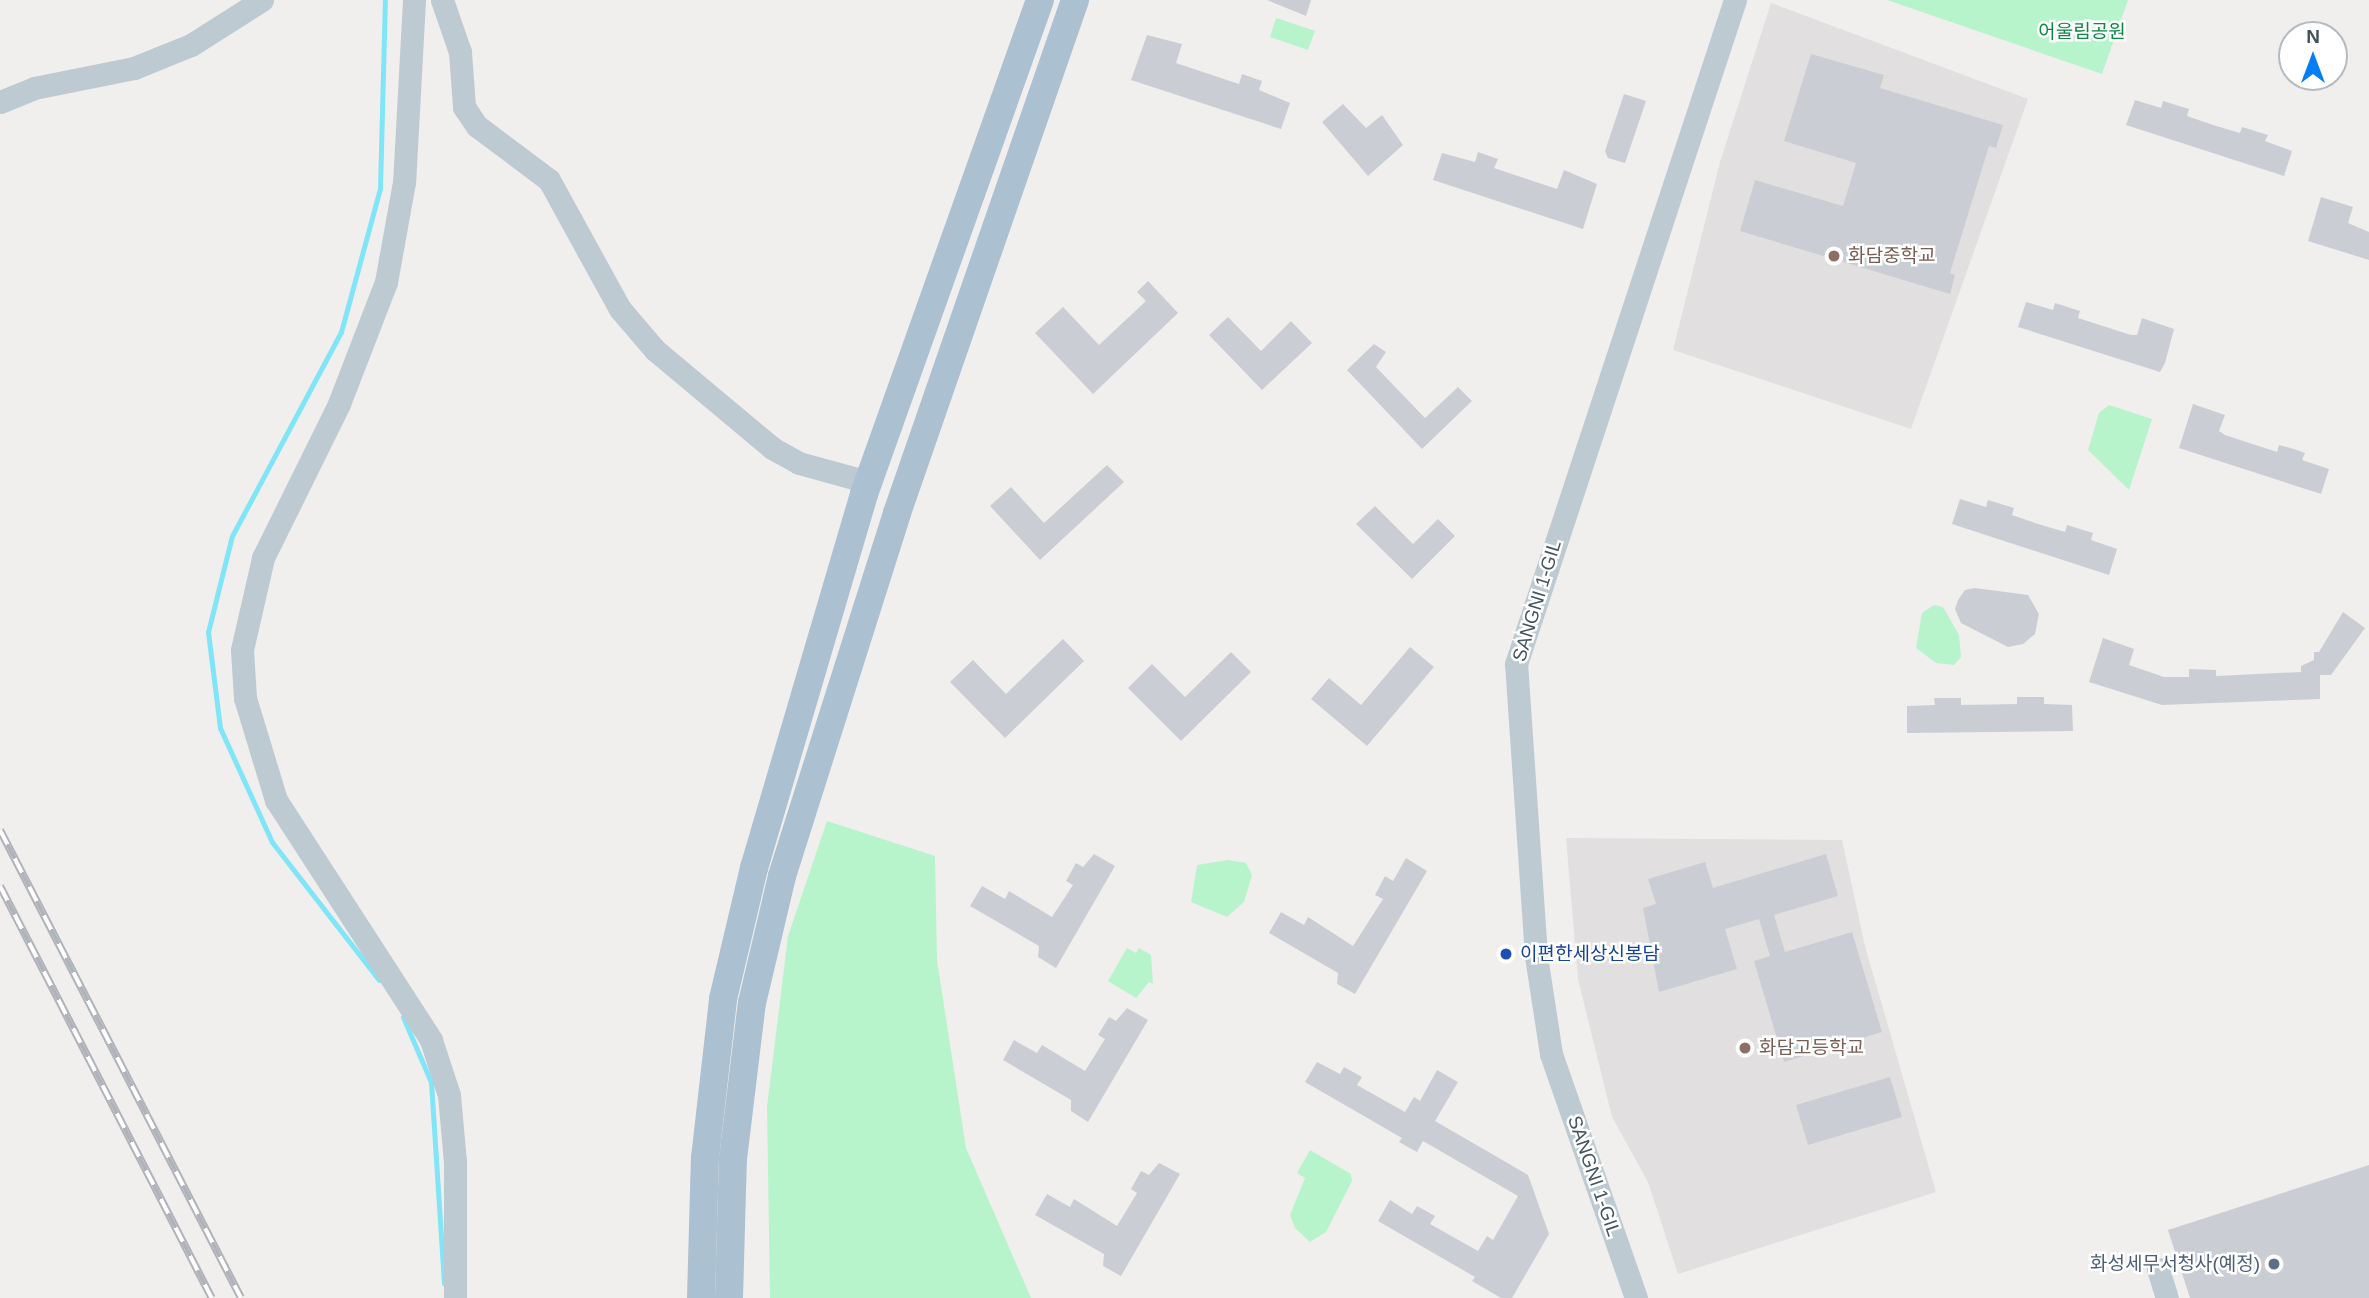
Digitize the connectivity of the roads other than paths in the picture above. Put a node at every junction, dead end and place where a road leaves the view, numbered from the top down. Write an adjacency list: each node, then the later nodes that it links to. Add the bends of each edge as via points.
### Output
1 (262, 0): 7 (street, via 191,45 134,68 34,88)
2 (414, 0): 10 (street, via 404,182 386,282 339,404 263,558 242,649 245,698 276,800 431,1040 449,1095 455,1162)
3 (442, 0): 8 (street, via 460,52 464,107 477,126 550,180 620,309 655,350 772,448 799,463)
4 (1040, 0): 8 (main road)
5 (1076, 0): 12 (main road, via 897,513 782,876 752,1003 733,1159)
6 (1735, 0): 13 (street, SANGNI 1-GIL, via 1516,664 1536,956 1551,1054)
7 (2, 100)
8 (868, 482): 11 (main road, via 754,868 723,999 705,1158)
9 (2158, 1269): 14 (street)
10 (455, 1298)
11 (701, 1298)
12 (730, 1298)
13 (1636, 1298)
14 (2167, 1298)

